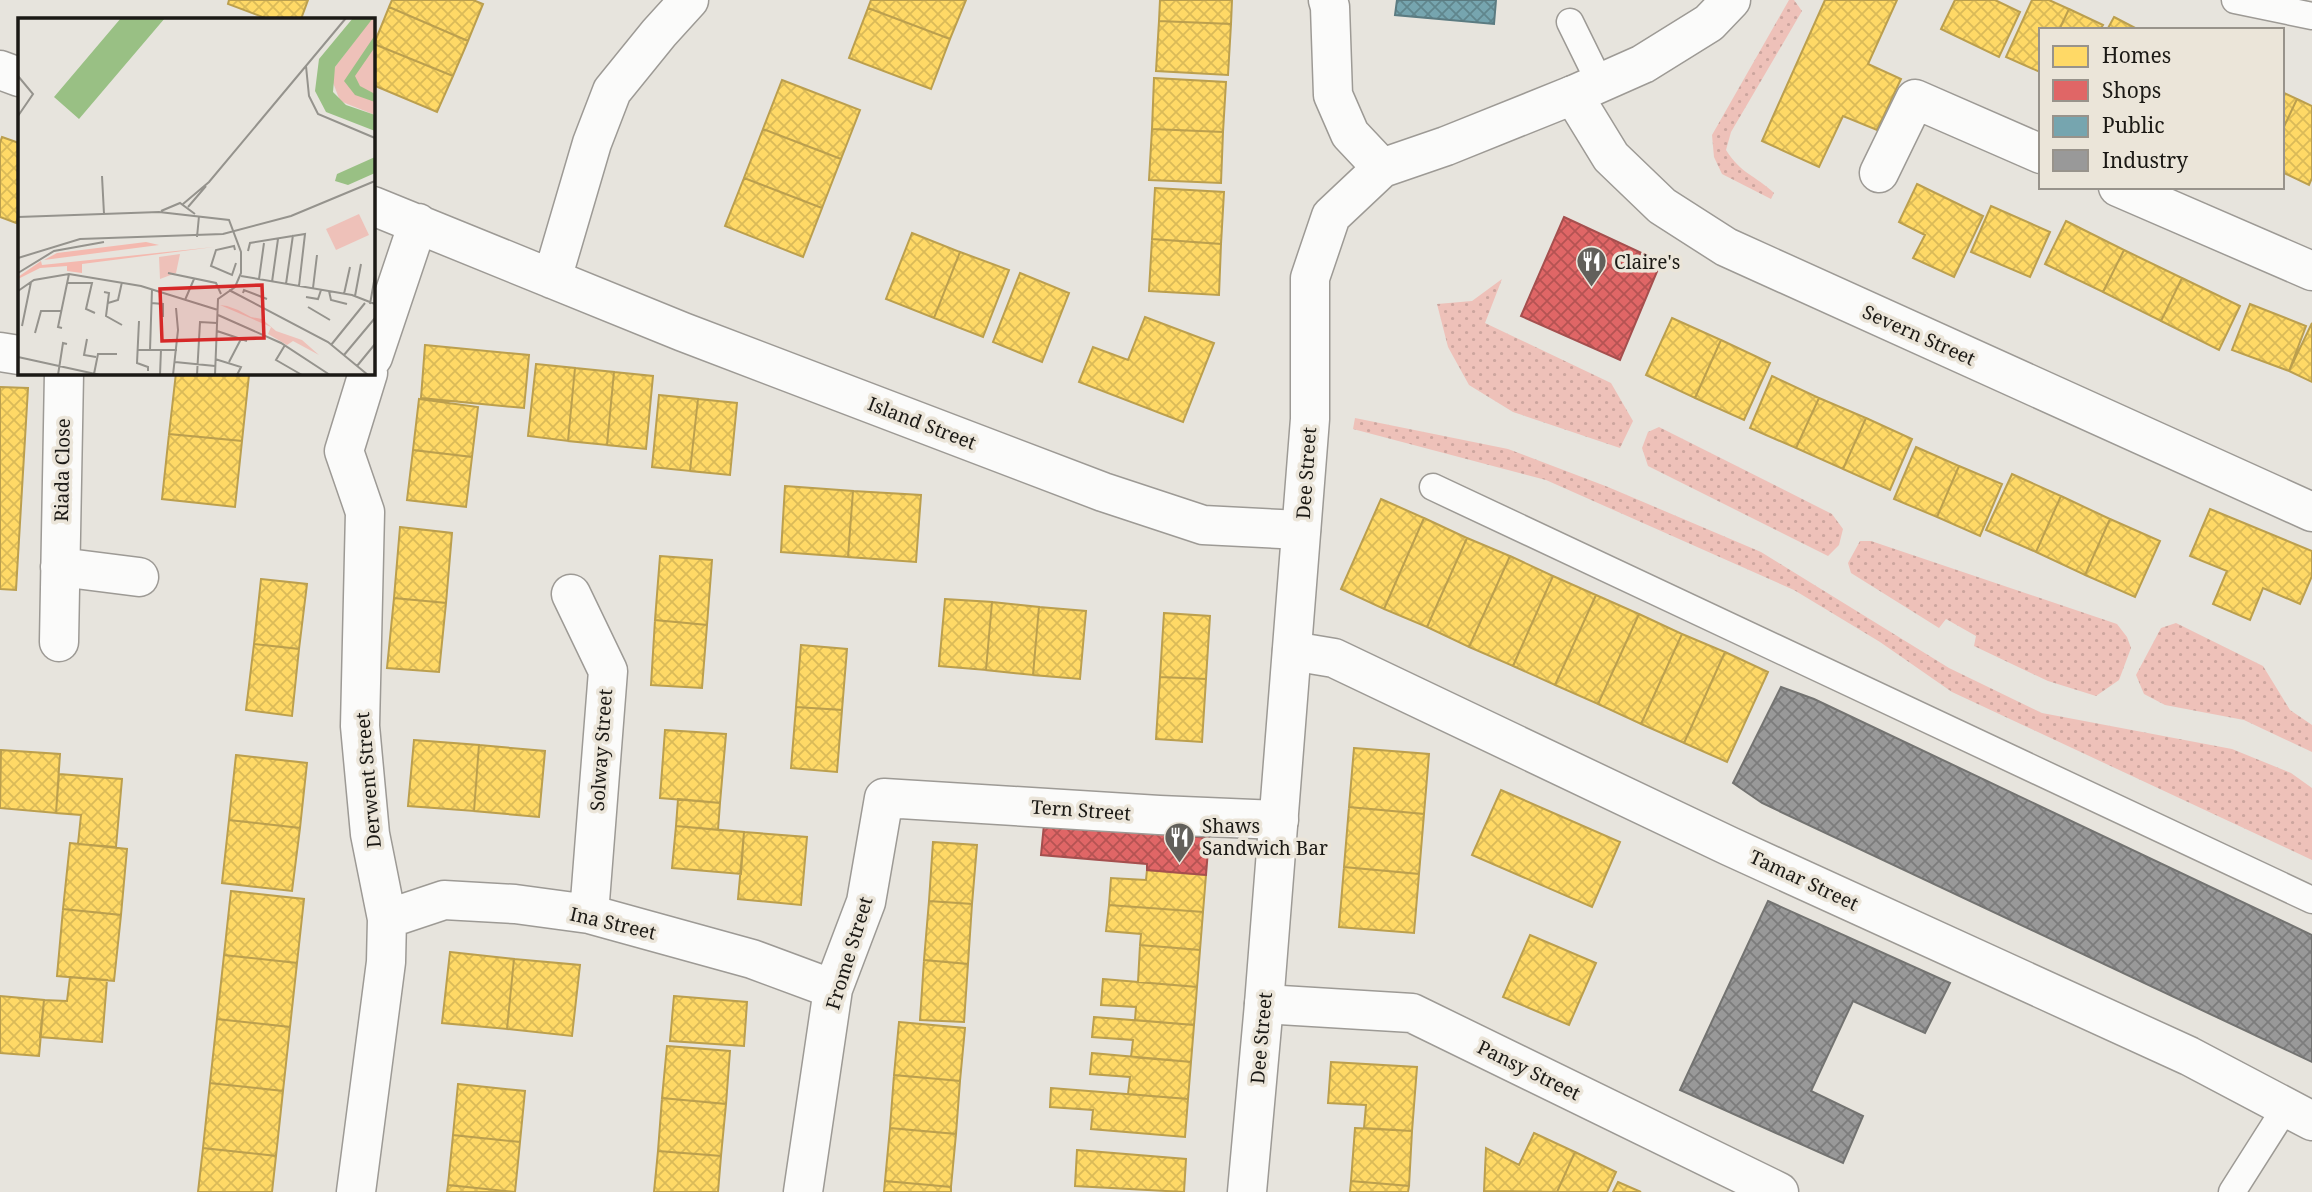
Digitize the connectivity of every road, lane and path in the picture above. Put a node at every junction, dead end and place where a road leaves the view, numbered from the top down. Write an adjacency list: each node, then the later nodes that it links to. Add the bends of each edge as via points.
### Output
1 (689, 0): 17 (street, via 612,91)
2 (1328, 0): 11 (street, via 1333,95 1350,134)
3 (1731, 0): 9 (street, Dee Street, via 1709,23 1643,64)
4 (2235, 0): 5 (lane)
5 (2312, 16)
6 (1570, 22): 9 (lane)
7 (0, 70): 8 (street)
8 (18, 77)
9 (1587, 89): 11 (street, Dee Street); 24 (street, Severn Street, via 1611,157 1662,206 1726,247)
10 (2039, 153): 12 (street, via 1915,99)
11 (1382, 168): 25 (street, Dee Street, via 1331,216 1310,278 1310,419)
12 (1879, 173)
13 (2123, 189): 16 (street)
14 (374, 206): 15 (street, Island Street)
15 (418, 223): 17 (street, Island Street); 20 (street)
16 (2312, 271)
17 (552, 279): 25 (street, Island Street, via 822,386 1203,525)
18 (0, 352): 19 (street)
19 (18, 355)
20 (374, 355)
21 (64, 374): 26 (street, Riada Close)
22 (368, 374): 35 (street, Derwent Street, via 344,451 365,512 360,726 370,834)
23 (1433, 487): 33 (lane)
24 (2312, 512)
25 (1301, 530): 30 (street, Dee Street)
26 (61, 567): 27 (street); 29 (street, Riada Close)
27 (139, 577)
28 (570, 594): 34 (street, Solway Street, via 608,671)
29 (59, 642)
30 (1292, 651): 32 (street, Dee Street); 38 (street, Tamar Street, via 1334,658 1742,852 2189,1056)
31 (884, 797): 32 (street, Tern Street); 36 (street, Frome Street, via 866,902)
32 (1279, 820): 37 (street, Dee Street)
33 (2312, 900)
34 (589, 914): 35 (street, Ina Street, via 444,900); 36 (street, Ina Street, via 752,959)
35 (387, 919): 39 (street, Derwent Street, via 386,962)
36 (834, 989): 40 (street, Frome Street)
37 (1264, 1004): 41 (street, Dee Street); 42 (street, Pansy Street, via 1412,1013)
38 (2299, 1114): 43 (lane)
39 (356, 1192)
40 (803, 1192)
41 (1247, 1192)
42 (1779, 1192)
43 (2232, 1192)

